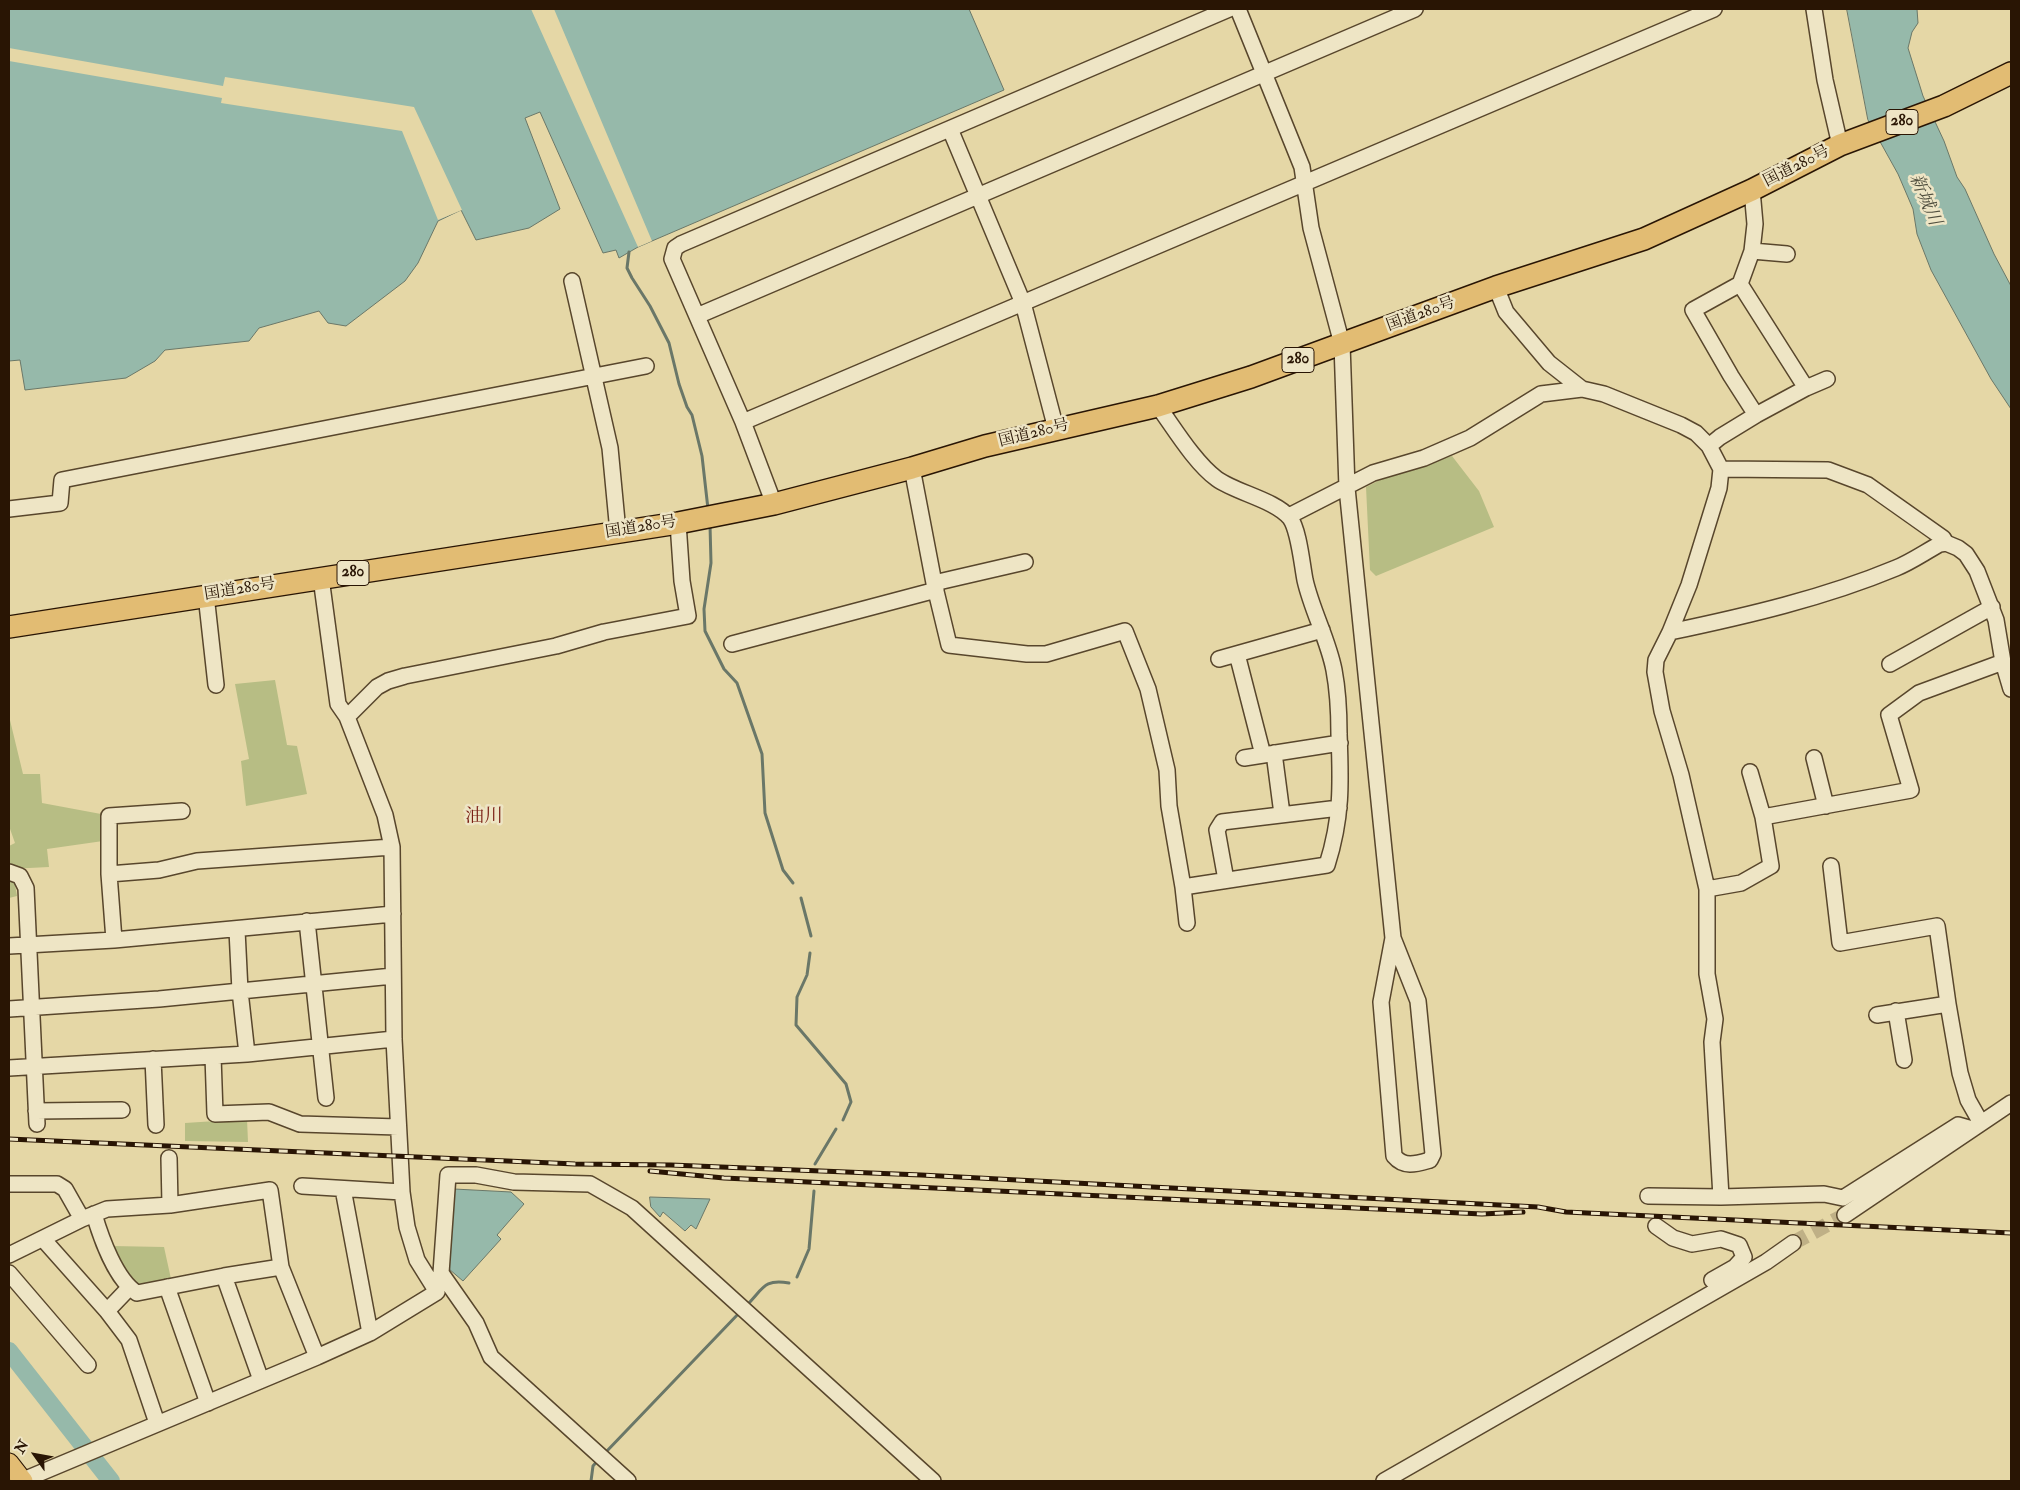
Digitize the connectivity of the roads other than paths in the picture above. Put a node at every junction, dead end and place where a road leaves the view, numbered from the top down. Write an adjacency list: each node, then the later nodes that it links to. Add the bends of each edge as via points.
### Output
1 (1229, 9): 8 (street)
2 (1238, 9): 6 (street)
3 (1415, 9): 6 (street)
4 (1714, 9): 10 (street)
5 (1814, 9): 9 (street, via 1825,80)
6 (1265, 73): 10 (street, via 1302,167); 12 (street)
7 (2011, 73): 9 (highway, 国道280号 / 280, via 1944,106)
8 (950, 129): 12 (street); 19 (street, via 675,248 672,259)
9 (1840, 145): 11 (highway, 国道280号 / 280)
10 (1304, 182): 18 (street); 20 (street, via 1311,228)
11 (1752, 190): 13 (street, via 1755,224); 17 (highway, 国道280号 / 280, via 1644,239)
12 (978, 196): 18 (street); 19 (street)
13 (1752, 252): 14 (street); 16 (street)
14 (1787, 254)
15 (572, 281): 22 (street)
16 (1740, 284): 24 (street); 27 (street, via 1693,310)
17 (1496, 287): 20 (highway, 国道280号 / 280); 25 (street, via 1506,312 1549,363)
18 (1023, 303): 28 (street); 29 (street)
19 (697, 316): 28 (street)
20 (1342, 344): 26 (highway, 国道280号 / 280); 33 (street)
21 (646, 366): 22 (street)
22 (593, 376): 35 (street, via 62,480 60,503); 38 (street, via 610,448)
23 (1827, 380): 24 (street)
24 (1806, 388): 27 (street)
25 (1582, 389): 30 (street, via 1610,396 1681,425 1696,433); 33 (street, via 1541,394 1470,438 1424,458 1374,473)
26 (1158, 406): 29 (highway, 国道280号 / 280); 36 (street, via 1206,469 1218,479)
27 (1756, 415): 30 (street)
28 (743, 422): 34 (street)
29 (1056, 429): 31 (highway, 国道280号 / 280)
30 (1709, 446): 32 (street)
31 (912, 468): 34 (highway, 国道280号 / 280); 42 (street)
32 (1721, 469): 39 (street, via 1828,470 1879,491); 47 (street, via 1704,542)
33 (1347, 488): 36 (street); 77 (street)
34 (774, 504): 37 (highway, 国道280号 / 280)
35 (9, 509)
36 (1288, 516): 46 (street)
37 (696, 519): 38 (highway, 国道280号 / 280); 55 (street, via 682,582 688,616 396,678 377,687)
38 (618, 532): 41 (highway, 国道280号 / 280)
39 (1946, 543): 44 (street, via 1958,548 1972,562); 47 (street, via 1860,582 1765,611)
40 (1025, 562): 42 (street)
41 (320, 578): 43 (highway, 国道280号 / 280); 55 (street, via 338,704)
42 (935, 587): 48 (street); 71 (street, via 949,645 1046,654 1125,631 1148,689 1167,770 1169,806)
43 (206, 595): 45 (highway, 国道280号 / 280); 53 (street)
44 (1992, 607): 51 (street); 52 (street)
45 (9, 626)
46 (1322, 630): 49 (street); 56 (street, via 1334,670)
47 (1670, 632): 72 (street, via 1656,660 1655,672)
48 (732, 644)
49 (1237, 654): 50 (street); 57 (street)
50 (1219, 659)
51 (2002, 662): 54 (street); 61 (street, via 1919,693 1889,715 1911,790)
52 (1890, 664)
53 (216, 685)
54 (2011, 689)
55 (347, 717): 66 (street, via 385,815)
56 (1340, 743): 57 (street); 62 (street)
57 (1268, 754): 58 (street); 64 (street)
58 (1244, 758)
59 (1814, 758): 61 (street)
60 (1750, 772): 65 (street)
61 (1826, 806): 65 (street)
62 (1340, 808): 64 (street); 70 (street, via 1326,865)
63 (182, 811): 69 (street, via 109,816)
64 (1282, 814): 70 (street, via 1222,822 1217,830)
65 (1763, 817): 72 (street, via 1772,866 1741,883)
66 (392, 847): 69 (street, via 197,861 159,870); 73 (street)
67 (1831, 866): 84 (street, via 1840,943 1937,926)
68 (9, 872): 80 (street, via 20,876 26,888)
69 (109, 874): 78 (street)
70 (1226, 880): 71 (street)
71 (1183, 887): 75 (street)
72 (1707, 889): 109 (street, via 1707,974 1715,1019 1712,1042)
73 (393, 914): 74 (street); 81 (street)
74 (307, 921): 76 (street); 82 (street)
75 (1187, 923)
76 (236, 930): 78 (street); 83 (street)
77 (1394, 938): 77 (street, via 1381,1002 1394,1156 1406,1164 1430,1160 1433,1154 1418,1001)
78 (114, 940): 80 (street)
79 (9, 946): 80 (street)
80 (27, 946): 85 (street)
81 (394, 976): 82 (street); 89 (street)
82 (314, 983): 83 (street); 90 (street)
83 (240, 991): 85 (street, via 159,1000); 91 (street)
84 (1948, 1004): 87 (street); 101 (street, via 1960,1073)
85 (31, 1007): 86 (street); 95 (street)
86 (9, 1009)
87 (1896, 1011): 88 (street); 94 (street)
88 (1877, 1015)
89 (394, 1039): 90 (street); 102 (street)
90 (320, 1046): 91 (street); 97 (street)
91 (247, 1054): 92 (street)
92 (213, 1056): 93 (street); 102 (street, via 215,1114 269,1112 300,1124)
93 (153, 1059): 95 (street); 100 (street)
94 (1904, 1060)
95 (34, 1065): 96 (street); 99 (street, via 37,1118)
96 (9, 1068)
97 (326, 1098)
98 (2011, 1103): 101 (street)
99 (122, 1110)
100 (156, 1125)
101 (1976, 1126): 109 (street, via 1958,1125 1843,1198 1824,1194); 111 (street)
102 (398, 1127): 107 (street)
103 (169, 1158): 110 (street)
104 (9, 1184): 112 (street, via 57,1184)
105 (302, 1186): 106 (street)
106 (343, 1189): 107 (street); 124 (street)
107 (402, 1192): 124 (street, via 407,1227 417,1260 437,1292)
108 (1648, 1196): 109 (street)
109 (1722, 1197)
110 (170, 1205): 112 (street, via 106,1209); 117 (street, via 270,1190)
111 (1845, 1215)
112 (88, 1216): 114 (street); 121 (street)
113 (1656, 1226): 123 (street, via 1672,1238 1692,1244 1721,1239 1739,1245 1744,1257 1735,1267 1661,1312)
114 (43, 1239): 116 (street); 122 (street)
115 (1794, 1243): 123 (street)
116 (9, 1254)
117 (281, 1267): 119 (street); 125 (street)
118 (9, 1272): 126 (street)
119 (224, 1276): 120 (street); 127 (street)
120 (166, 1287): 121 (street, via 137,1293); 128 (street)
121 (129, 1288): 122 (street)
122 (107, 1311): 129 (street, via 129,1340)
123 (1658, 1322): 134 (street)
124 (370, 1332): 125 (street)
125 (317, 1357): 127 (street)
126 (88, 1365)
127 (261, 1380): 128 (street)
128 (208, 1402): 129 (street)
129 (157, 1423): 131 (street)
130 (9, 1463): 131 (main road)
131 (22, 1481)
132 (628, 1481): 133 (street, via 491,1357 476,1323 441,1273 448,1175 476,1175 514,1182 590,1184 632,1208)
133 (933, 1481)
134 (1384, 1481)

